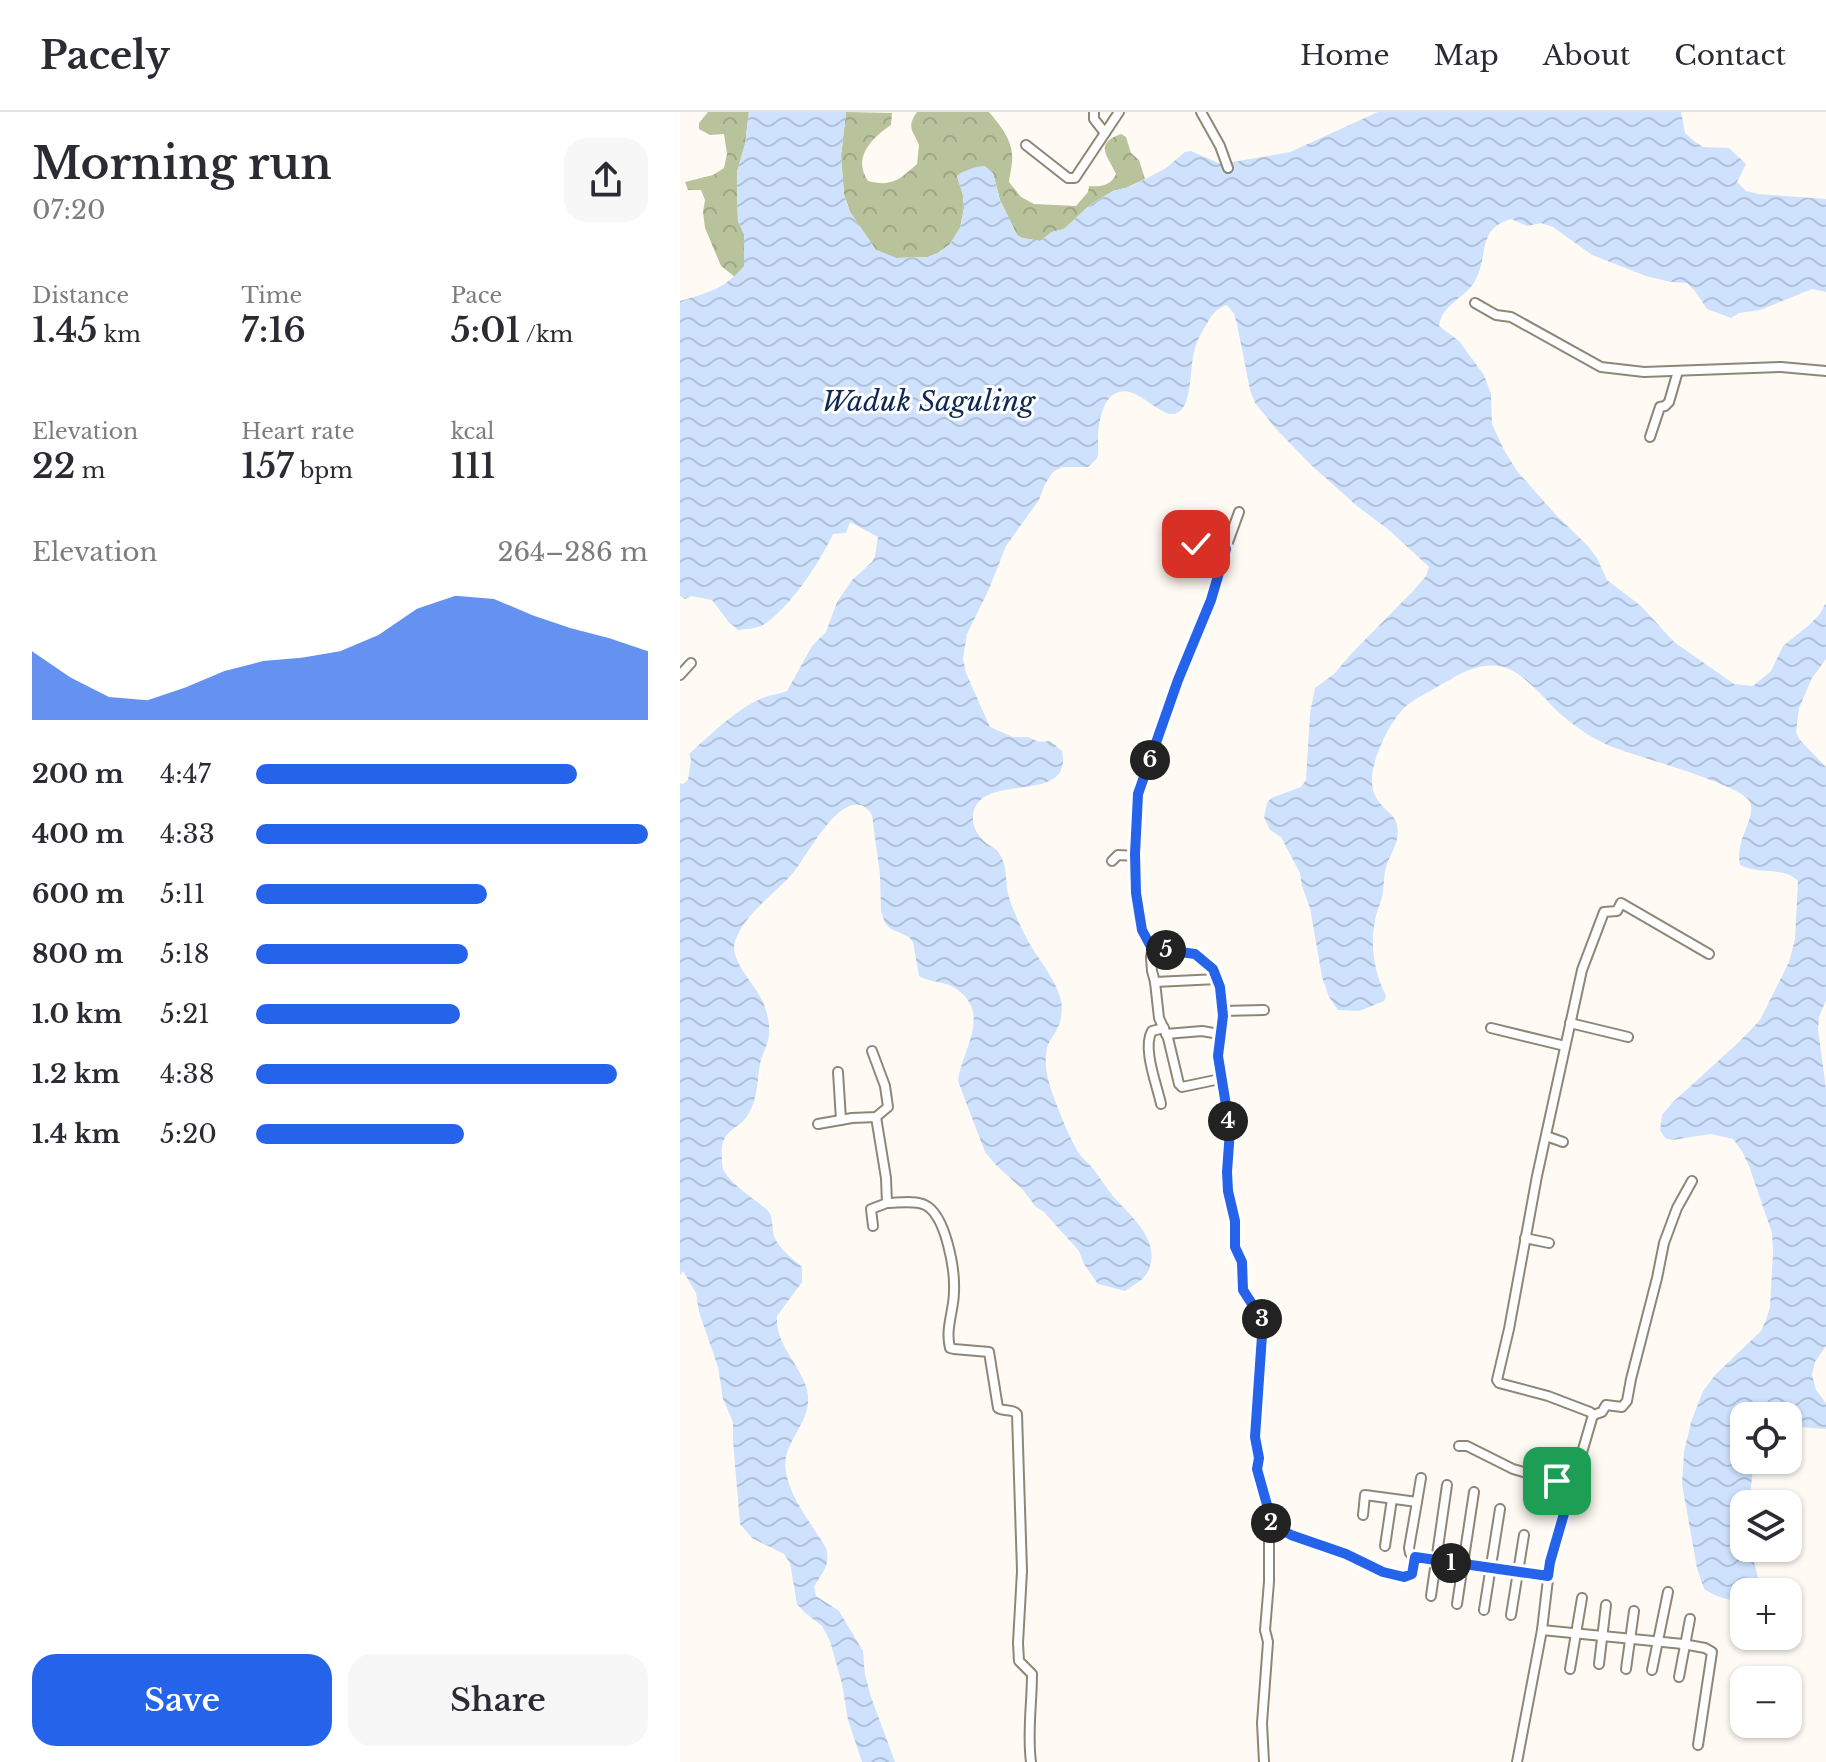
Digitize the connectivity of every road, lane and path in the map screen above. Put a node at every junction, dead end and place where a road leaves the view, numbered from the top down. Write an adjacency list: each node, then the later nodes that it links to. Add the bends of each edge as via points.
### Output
1 (1094, 112): 4 (street)
2 (1119, 112): 4 (street)
3 (1201, 112): 6 (street)
4 (1105, 133): 5 (street, via 1072,178)
5 (1026, 145)
6 (1228, 168)
7 (1475, 303): 8 (street, via 1601,367)
8 (1678, 371): 9 (street); 10 (street)
9 (1826, 371)
10 (1650, 437)
11 (1239, 512): 13 (street)
12 (1196, 544): 13 (street)
13 (1226, 549): 16 (street, via 1138,794)
14 (691, 663): 15 (street)
15 (680, 675)
16 (1135, 856): 17 (street, via 1118,855); 18 (street, via 1142,930)
17 (1112, 861)
18 (1153, 947): 20 (street, via 1195,954); 21 (street)
19 (1709, 954): 24 (street, via 1623,904 1617,911 1605,911 1582,970)
20 (1218, 979): 21 (street); 23 (street)
21 (1155, 982): 26 (street)
22 (1264, 1010): 23 (street)
23 (1222, 1011): 27 (street)
24 (1570, 1023): 28 (street); 29 (street)
25 (1491, 1028): 29 (street)
26 (1165, 1031): 27 (street); 32 (street, via 1180,1086); 33 (street, via 1152,1031 1148,1042)
27 (1219, 1034): 32 (street)
28 (1628, 1037)
29 (1565, 1046): 37 (street)
30 (872, 1051): 34 (street, via 888,1104)
31 (838, 1072): 35 (street)
32 (1220, 1079): 54 (street, via 1230,1130 1227,1172 1235,1247 1245,1296 1263,1321 1255,1437)
33 (1161, 1104)
34 (876, 1117): 35 (street); 40 (street)
35 (841, 1120): 36 (street)
36 (818, 1124)
37 (1546, 1136): 38 (street); 42 (street)
38 (1563, 1142)
39 (1692, 1181): 44 (street, via 1664,1243 1627,1401 1622,1407 1606,1405)
40 (887, 1203): 41 (street, via 872,1208); 84 (street, via 922,1203 938,1216 953,1268 950,1348 989,1352 998,1408 1017,1414 1022,1571 1018,1643 1019,1661 1032,1674)
41 (873, 1226)
42 (1525, 1238): 43 (street); 44 (street, via 1497,1380)
43 (1549, 1243)
44 (1593, 1415): 48 (street)
45 (1459, 1446): 48 (street)
46 (1421, 1478): 51 (street)
47 (1447, 1485): 58 (street)
48 (1572, 1486): 62 (street)
49 (1474, 1492): 59 (street)
50 (1392, 1499): 51 (street); 53 (street, via 1365,1495); 56 (street)
51 (1417, 1502): 57 (street, via 1409,1548)
52 (1500, 1509): 60 (street)
53 (1363, 1515)
54 (1269, 1522): 57 (street, via 1383,1572 1412,1574); 85 (street)
55 (1524, 1535): 61 (street)
56 (1385, 1546)
57 (1415, 1557): 58 (street)
58 (1436, 1561): 59 (street); 64 (street)
59 (1463, 1565): 60 (street); 66 (street)
60 (1490, 1569): 61 (street); 68 (street)
61 (1518, 1572): 62 (street); 70 (street)
62 (1548, 1576): 72 (street)
63 (1668, 1592): 76 (street)
64 (1431, 1596)
65 (1582, 1598): 73 (street)
66 (1457, 1604)
67 (1606, 1605): 74 (street)
68 (1484, 1610)
69 (1634, 1611): 75 (street)
70 (1511, 1615)
71 (1690, 1619): 77 (street)
72 (1542, 1630): 73 (street); 86 (street)
73 (1576, 1634): 74 (street); 79 (street)
74 (1602, 1635): 75 (street); 78 (street)
75 (1630, 1638): 76 (street); 80 (street)
76 (1657, 1641): 77 (street); 81 (street)
77 (1686, 1645): 82 (street); 83 (street, via 1712,1652)
78 (1599, 1664)
79 (1570, 1669)
80 (1626, 1669)
81 (1652, 1670)
82 (1679, 1677)
83 (1698, 1745)
84 (1031, 1762)
85 (1264, 1762)
86 (1517, 1762)

